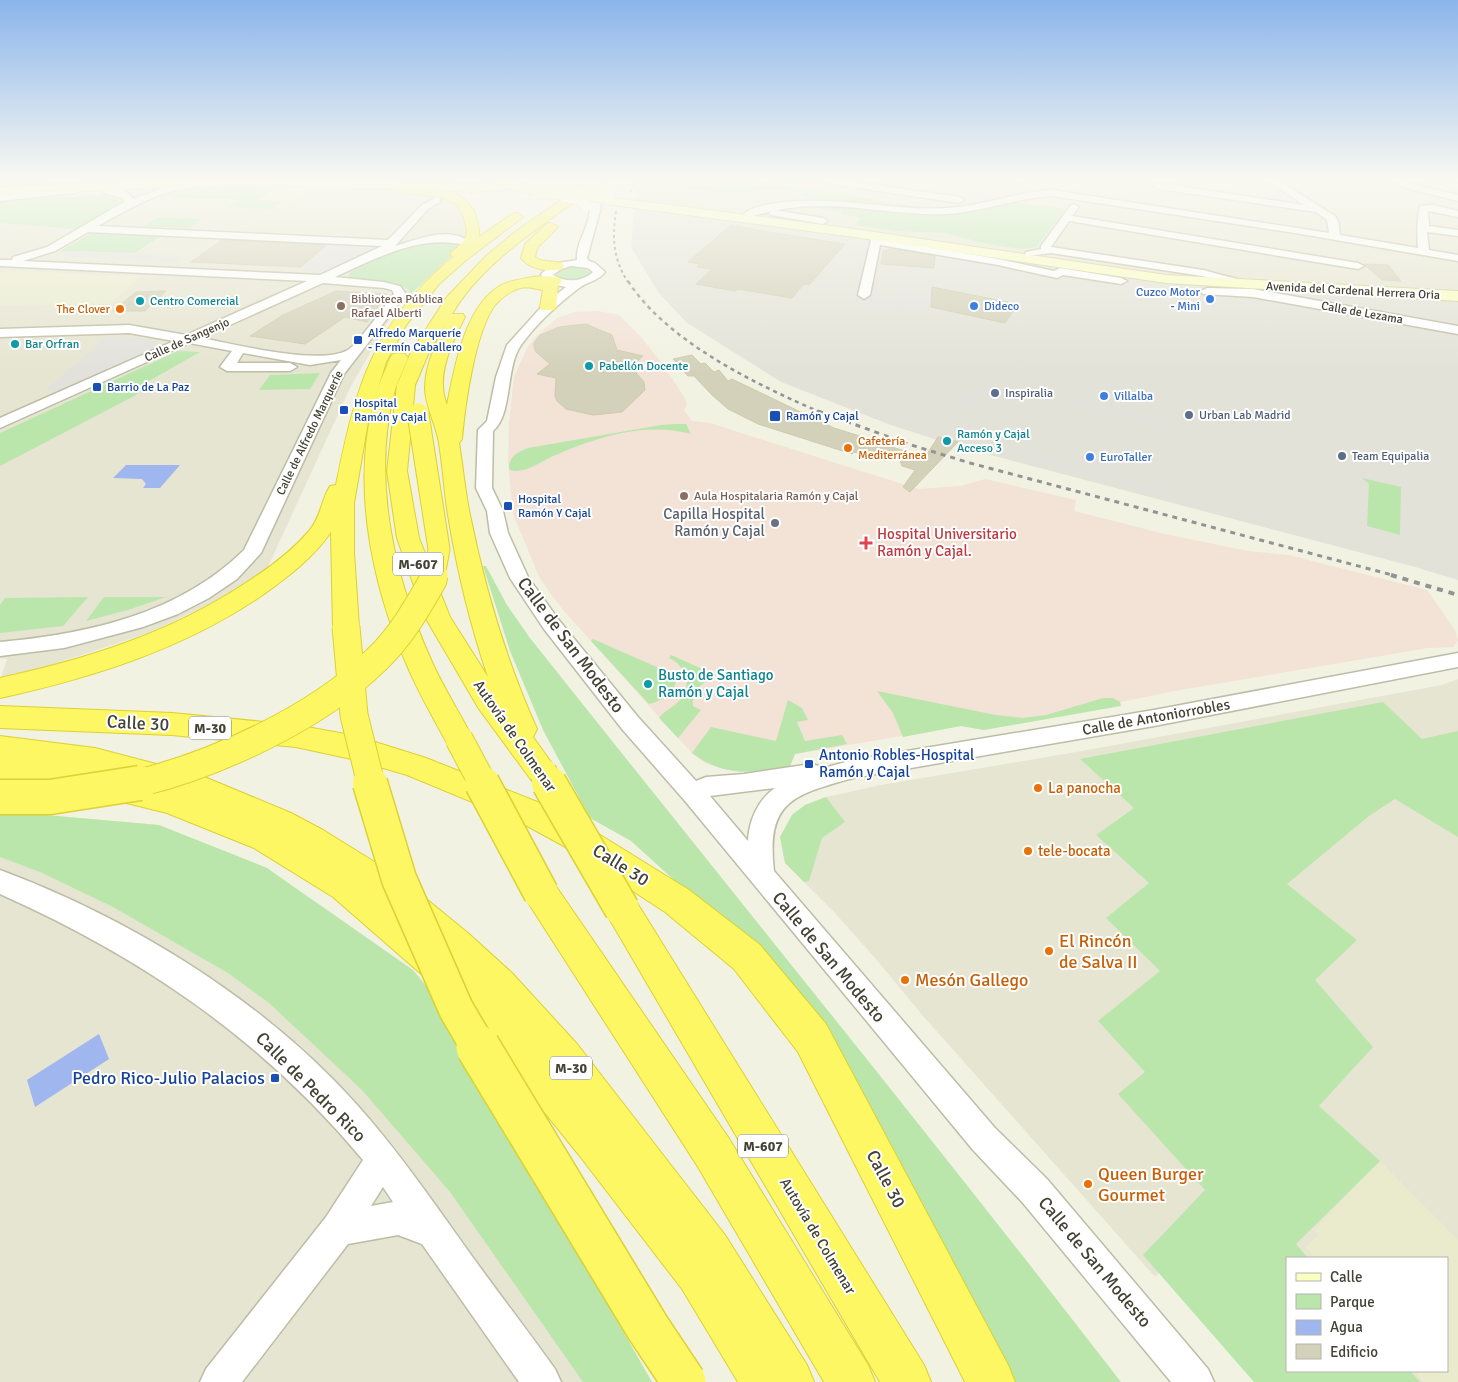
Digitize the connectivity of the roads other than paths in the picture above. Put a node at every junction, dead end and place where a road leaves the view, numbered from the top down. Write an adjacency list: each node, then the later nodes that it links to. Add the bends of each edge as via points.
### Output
1 (59, 244): 24 (street)
2 (345, 244): 22 (street)
3 (389, 244): 22 (street, Calle de Sangenjo)
4 (400, 244): 22 (street)
5 (467, 244): 39 (highway)
6 (474, 244): 39 (highway)
7 (477, 244): 48 (highway)
8 (488, 244): 64 (highway, M-607, via 422,315 399,357 384,398 376,466 378,527 390,584)
9 (509, 244): 50 (highway, Autovía de Colmenar / M-607, via 465,285)
10 (525, 244): 61 (highway, via 483,280 461,309 437,366 436,404 443,416)
11 (533, 244): 26 (highway)
12 (578, 244): 27 (street, Calle de San Modesto)
13 (585, 244): 31 (street)
14 (875, 244): 46 (street)
15 (905, 244): 40 (street, Avenida del Cardenal Herrera Oria, via 1058,273)
16 (916, 244): 43 (main road, Avenida del Cardenal Herrera Oria)
17 (963, 244): 28 (main road, Avenida del Cardenal Herrera Oria)
18 (1047, 244): 25 (street)
19 (1228, 244): 34 (street)
20 (1401, 244): 23 (street)
21 (1423, 244): 23 (street)
22 (387, 247): 37 (street, Calle de Sangenjo)
23 (1423, 248): 29 (street)
24 (51, 249): 30 (street); 33 (street)
25 (1046, 250): 28 (street); 38 (street, Avenida del Cardenal Herrera Oria)
26 (528, 253): 27 (highway, via 545,260 564,258); 36 (highway, via 530,261)
27 (574, 253): 36 (street, Calle de San Modesto)
28 (1030, 254): 38 (main road, Avenida del Cardenal Herrera Oria, via 1168,274)
29 (1458, 258)
30 (0, 263): 32 (street, Calle de Alfredo Marqueríe)
31 (584, 264): 36 (street); 41 (street, Calle de San Modesto, via 595,267 599,272 594,278)
32 (17, 265): 33 (street, Calle de Alfredo Marqueríe); 35 (street)
33 (32, 266): 37 (street, Calle de Alfredo Marqueríe)
34 (1358, 266)
35 (0, 269)
36 (558, 273): 41 (street); 42 (highway); 49 (street, Calle de San Modesto, via 557,291)
37 (322, 279): 53 (street, Calle de Sangenjo); 55 (street, Calle de Alfredo Marqueríe, via 384,285 399,292 399,297)
38 (1228, 279): 43 (street, Avenida del Cardenal Herrera Oria); 44 (main road, Avenida del Cardenal Herrera Oria)
39 (431, 281): 48 (highway)
40 (1121, 281)
41 (578, 283): 49 (street, Calle de San Modesto)
42 (514, 286): 49 (highway, via 551,286); 61 (highway, via 493,297 479,316 454,414)
43 (1251, 289): 45 (street, Calle de Lezama); 47 (main road, Avenida del Cardenal Herrera Oria); 51 (street, Calle de Lezama)
44 (1458, 291)
45 (1206, 292)
46 (864, 295)
47 (1458, 296)
48 (412, 306): 60 (highway, via 377,361)
49 (548, 307): 59 (street, Calle de San Modesto, via 510,354)
50 (434, 329): 71 (highway, Autovía de Colmenar / M-607, via 406,385 402,413 396,471 408,538 438,617 488,702); 73 (highway, bridge, via 420,385 418,414 438,549 436,564 433,580 412,618 378,660 334,695 286,724 186,769 137,784 50,797)
51 (1458, 330)
52 (0, 333): 53 (street, via 129,329)
53 (187, 340): 54 (street); 58 (street, Calle de Sangenjo)
54 (240, 350): 56 (street); 56 (street, via 227,367)
55 (353, 353): 56 (street); 57 (street, Calle de Alfredo Marqueríe)
56 (309, 364): 57 (street)
57 (338, 373): 63 (street, Calle de Alfredo Marqueríe, via 252,552 226,579 192,599 119,627 28,647)
58 (0, 424)
59 (493, 427): 62 (street, Calle de San Modesto, via 498,488); 62 (street, Calle de San Modesto, via 484,488)
60 (354, 436): 64 (highway, via 360,531 383,598); 66 (highway, via 330,516 286,567 234,604 138,650 82,669); 82 (highway, bridge, via 343,507 346,627 354,715 377,810 399,879 456,1009 648,1328)
61 (451, 455): 71 (highway, via 459,514 478,603 508,697)
62 (495, 511): 72 (street, Calle de San Modesto, via 499,533 519,578 551,624 630,723)
63 (0, 649)
64 (414, 651): 85 (highway, M-607, bridge, via 541,893 713,1152)
65 (1458, 660): 70 (street, Calle de Antoniorrobles, via 1154,718)
66 (0, 688)
67 (0, 717): 79 (highway, Calle 30 / M-30, via 172,724 296,736 356,748 416,766 529,812 677,900 747,957 812,1038)
68 (0, 748): 84 (highway, M-30, via 95,760 191,785 280,823 390,890 499,986 563,1058 709,1251)
69 (0, 767): 83 (highway, via 70,777 171,801 265,838 345,886 440,967 522,1053 698,1273)
70 (853, 769): 72 (street, Calle de Antoniorrobles, via 706,786); 74 (street, Calle de Antoniorrobles, via 796,786 776,799 764,818 758,839)
71 (543, 772): 86 (highway, Autovía de Colmenar / M-607, bridge)
72 (693, 794): 74 (street, Calle de San Modesto)
73 (0, 797)
74 (762, 878): 87 (street, Calle de San Modesto, via 984,1139 1034,1190)
75 (0, 882): 76 (street, Calle de Pedro Rico, via 106,931 214,1000 290,1061 340,1110)
76 (383, 1160): 77 (street); 78 (street, Calle de Pedro Rico)
77 (338, 1229): 78 (street, via 398,1218); 80 (street)
78 (434, 1231): 81 (street, Calle de Pedro Rico)
79 (988, 1373)
80 (219, 1382)
81 (542, 1382)
82 (684, 1382)
83 (766, 1382)
84 (790, 1382)
85 (851, 1382)
86 (907, 1382)
87 (1195, 1382)

